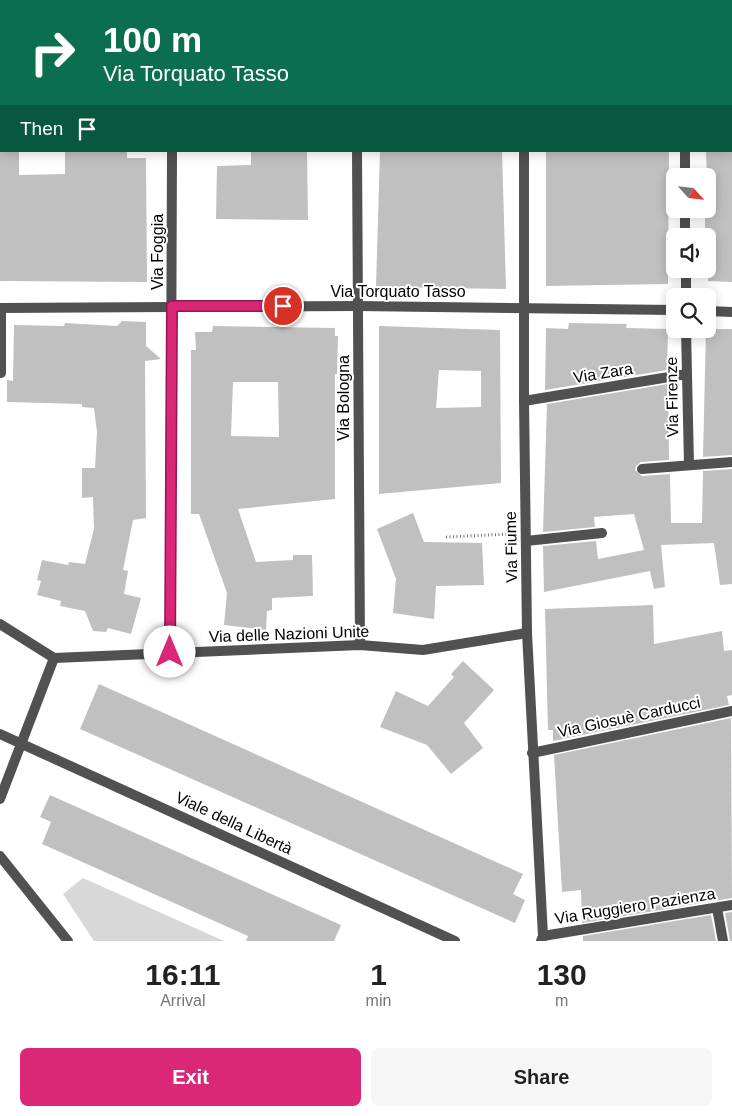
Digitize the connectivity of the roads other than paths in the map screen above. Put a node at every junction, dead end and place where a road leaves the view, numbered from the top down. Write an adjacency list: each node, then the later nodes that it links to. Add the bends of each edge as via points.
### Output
1 (172, 152): 6 (street, Via Foggia)
2 (357, 152): 7 (street, Via Bologna)
3 (524, 152): 8 (street, Via Fiume)
4 (685, 152): 5 (street)
5 (685, 168)
6 (172, 306): 7 (street, Via Torquato Tasso); 9 (street, Via Torquato Tasso); 25 (street, Via Foggia)
7 (358, 306): 8 (street, Via Torquato Tasso); 24 (street, Via Bologna)
8 (524, 307): 10 (street, Via Torquato Tasso); 16 (street, Via Fiume)
9 (1, 308): 14 (street)
10 (666, 310)
11 (716, 311): 12 (street)
12 (732, 312)
13 (686, 338): 15 (street, Via Firenze)
14 (1, 373)
15 (687, 374): 16 (street, Via Zara); 18 (street, Via Firenze)
16 (524, 401): 21 (street, Via Fiume)
17 (732, 462): 18 (street)
18 (688, 465): 19 (street)
19 (642, 469)
20 (602, 533): 21 (street)
21 (526, 537): 23 (street, Via Fiume)
22 (0, 624): 26 (street)
23 (527, 633): 24 (street, Via delle Nazioni Unite, via 423,650); 30 (street, Via Fiume)
24 (360, 645): 25 (street, Via delle Nazioni Unite)
25 (170, 652): 26 (street, Via delle Nazioni Unite)
26 (54, 658): 29 (street)
27 (732, 711): 30 (street, Via Giosuè Carducci)
28 (0, 734): 29 (street, Viale della Libertà)
29 (22, 742): 31 (street); 37 (street, Viale della Libertà)
30 (532, 753): 35 (street, Via Fiume)
31 (0, 799)
32 (0, 856): 36 (street)
33 (732, 905): 34 (street, Via Ruggiero Pazienza)
34 (717, 908): 35 (street, Via Ruggiero Pazienza); 38 (street)
35 (542, 938)
36 (68, 941)
37 (454, 941)
38 (723, 941)

